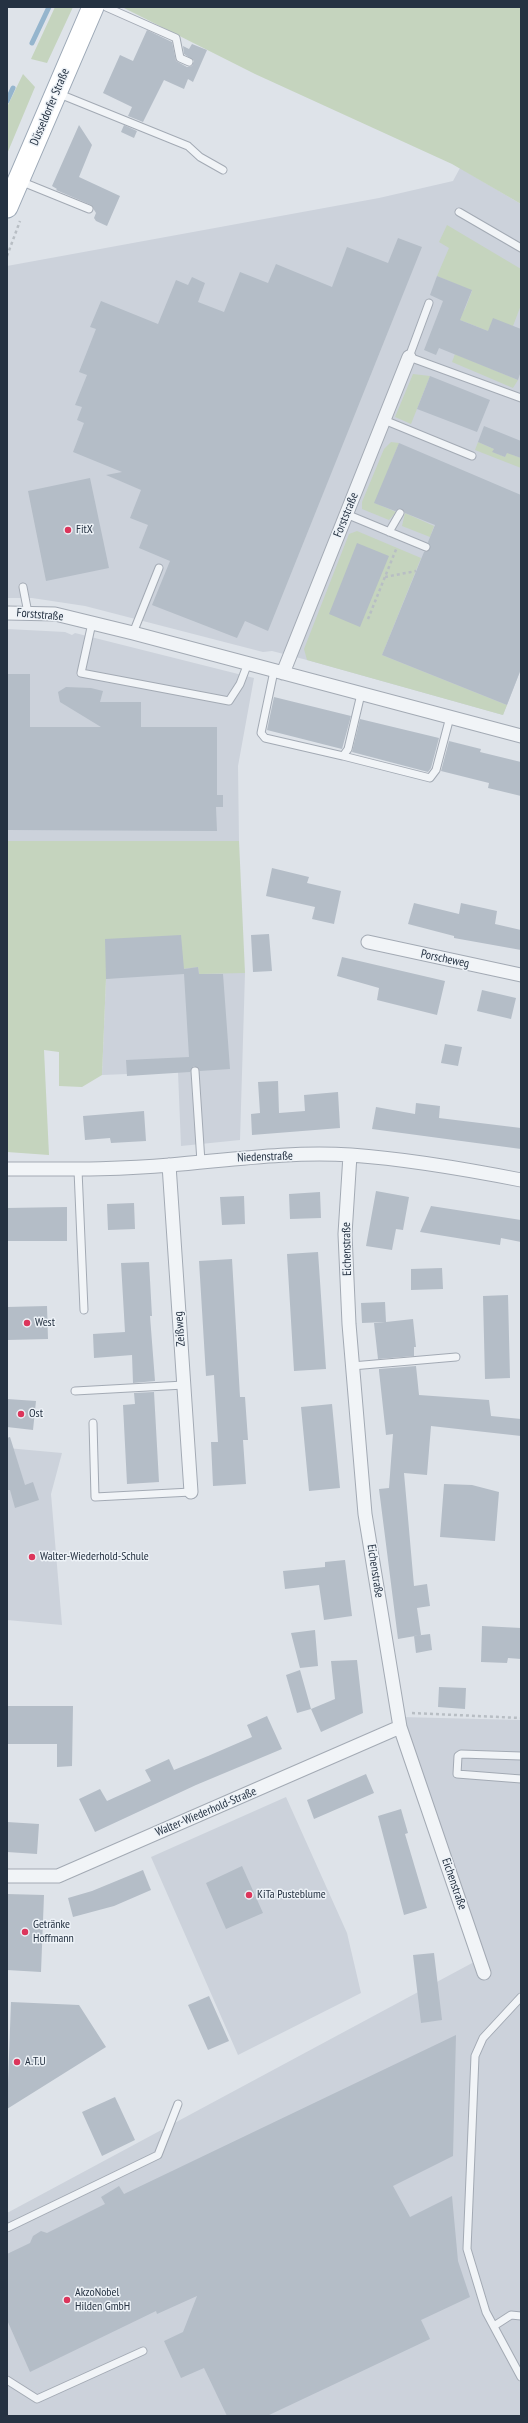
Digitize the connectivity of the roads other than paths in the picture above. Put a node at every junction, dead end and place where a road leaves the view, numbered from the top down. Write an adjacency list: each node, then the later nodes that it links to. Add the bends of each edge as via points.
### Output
1 (93, 7): 4 (main road, Düsseldorfer Straße)
2 (106, 7): 3 (lane, via 176,38 180,58)
3 (190, 62)
4 (56, 92): 5 (lane, via 188,146 200,157); 6 (main road, Düsseldorfer Straße)
5 (223, 170)
6 (18, 180): 7 (main road, Düsseldorfer Straße); 8 (lane)
7 (7, 207)
8 (89, 209)
9 (459, 212): 10 (lane)
10 (521, 248)
11 (429, 303): 12 (lane)
12 (409, 357): 13 (lane); 14 (street, Forststraße)
13 (521, 398)
14 (384, 420): 15 (lane); 17 (street, Forststraße)
15 (472, 456)
16 (400, 513): 18 (lane)
17 (346, 514): 18 (lane); 27 (street, Forststraße)
18 (388, 532): 19 (lane)
19 (426, 547)
20 (159, 568): 25 (lane)
21 (23, 587): 23 (lane)
22 (7, 613): 23 (street, Forststraße)
23 (28, 613): 24 (street, Forststraße, via 55,614)
24 (92, 623): 25 (street, Forststraße); 26 (lane, via 81,673 229,701 240,684)
25 (133, 633): 26 (street, Forststraße)
26 (248, 663): 27 (street, Forststraße)
27 (279, 672): 28 (street, Forststraße); 31 (lane, via 261,722 261,733 265,738)
28 (361, 694): 29 (street, Forststraße); 31 (lane, via 348,749)
29 (450, 717): 30 (street, Forststraße); 31 (lane, via 436,770 430,778)
30 (521, 736)
31 (343, 756)
32 (368, 942): 33 (street, Porscheweg)
33 (521, 975)
34 (195, 1071): 36 (lane)
35 (350, 1155): 36 (street, Niedenstraße, via 245,1156); 40 (street, Niedenstraße, via 483,1172); 43 (street, Eichenstraße, via 345,1234)
36 (201, 1162): 37 (street, Niedenstraße)
37 (169, 1165): 39 (street, Niedenstraße); 44 (street, Zeißweg)
38 (7, 1169): 39 (street, Niedenstraße)
39 (78, 1170): 41 (lane)
40 (521, 1180)
41 (84, 1310)
42 (456, 1357): 43 (lane)
43 (352, 1366): 48 (street, Eichenstraße, via 365,1514)
44 (184, 1385): 45 (lane); 47 (street, Zeißweg)
45 (75, 1392)
46 (93, 1423): 47 (lane, via 95,1497)
47 (192, 1492)
48 (400, 1727): 51 (street, Walter-Wiederhold-Straße, via 58,1876); 52 (street, Eichenstraße)
49 (521, 1756): 50 (lane, via 461,1754 458,1756 457,1774)
50 (521, 1779)
51 (7, 1876)
52 (484, 1973)
53 (521, 1997): 57 (lane, via 483,2038 475,2056 467,2249 486,2312)
54 (178, 2104): 55 (lane, via 158,2155)
55 (7, 2228)
56 (521, 2316): 57 (lane, via 512,2315)
57 (494, 2326): 59 (lane)
58 (143, 2351): 60 (lane, via 37,2399)
59 (521, 2377)
60 (7, 2380)

